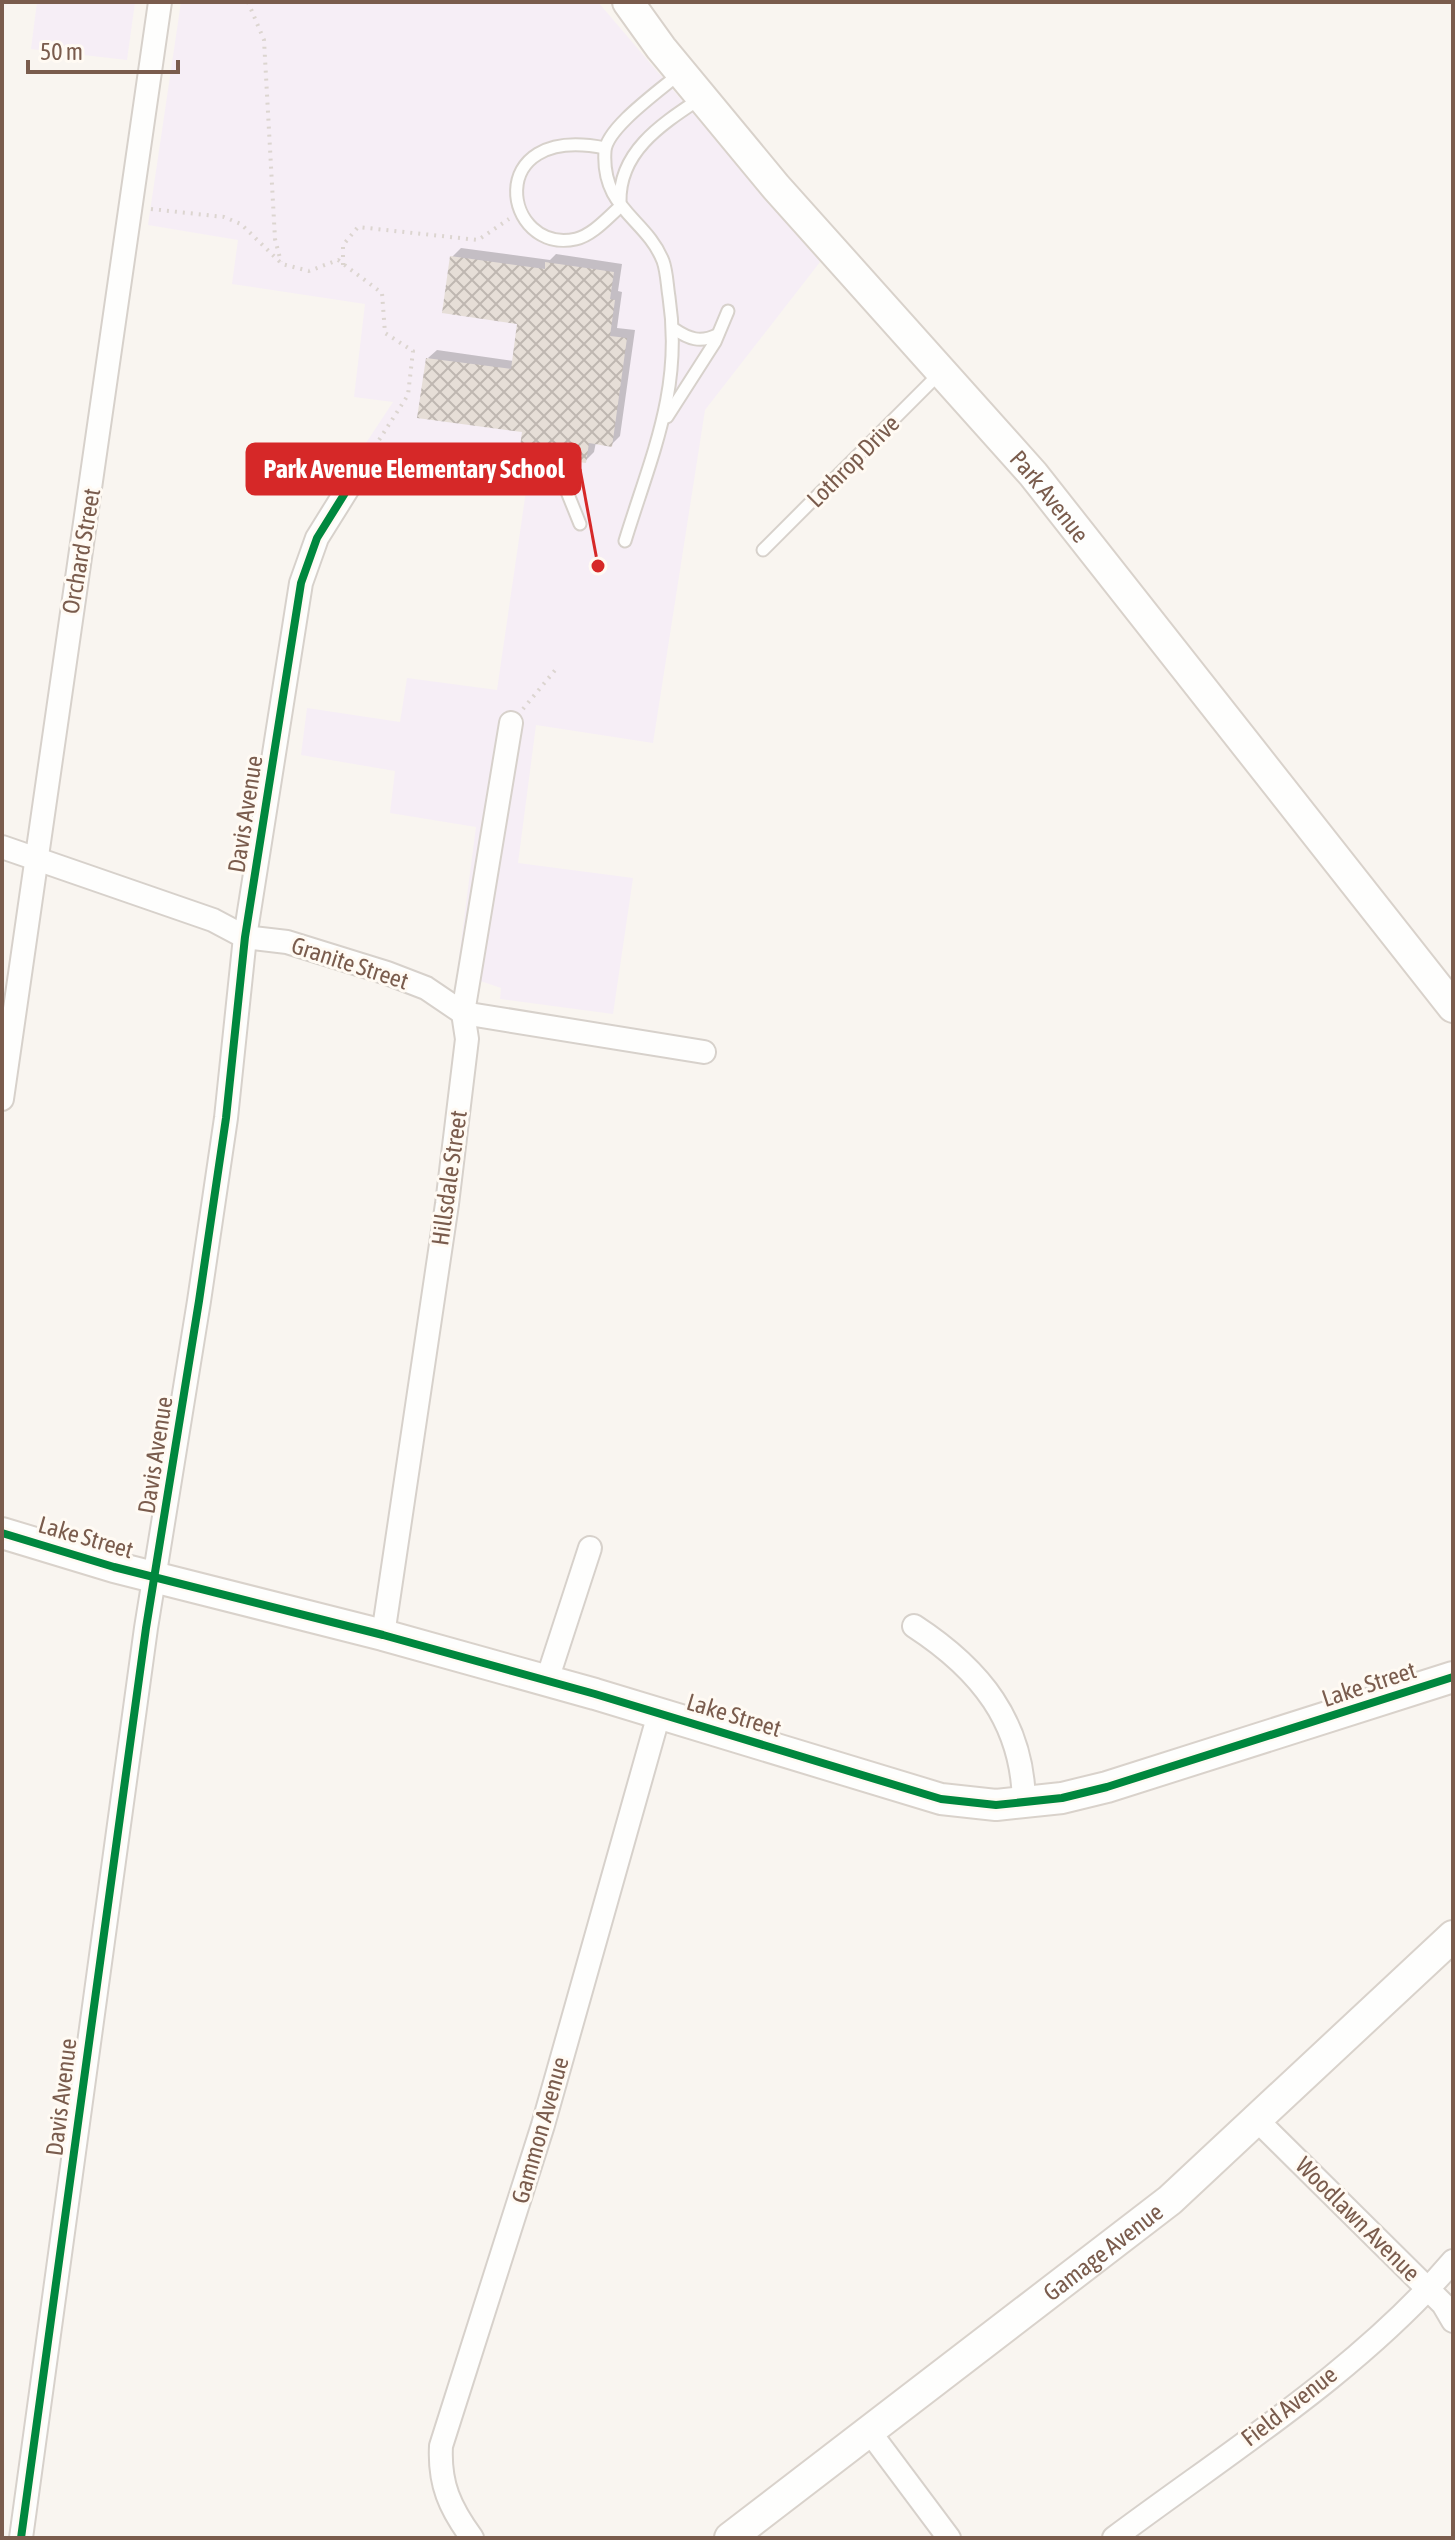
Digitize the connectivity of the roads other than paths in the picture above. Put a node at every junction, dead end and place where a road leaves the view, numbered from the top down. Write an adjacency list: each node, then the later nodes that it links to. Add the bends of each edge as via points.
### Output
1 (160, 2): 19 (street, Orchard Street)
2 (628, 2): 3 (street, Park Avenue)
3 (681, 72): 4 (street, Park Avenue); 5 (lane, via 613,131)
4 (702, 98): 6 (lane, via 641,144 626,163); 10 (street, Park Avenue)
5 (605, 148): 6 (lane, via 606,171); 6 (lane, via 578,142 534,154 520,169 515,190 520,212 533,230 553,240 578,239)
6 (621, 206): 8 (lane, via 664,264)
7 (728, 311): 9 (lane)
8 (674, 329): 9 (lane, via 690,339); 11 (lane)
9 (718, 335): 11 (lane)
10 (942, 371): 16 (lane, Lothrop Drive); 21 (street, Park Avenue, via 1033,474)
11 (665, 420): 15 (lane)
12 (557, 467): 14 (lane)
13 (350, 485): 20 (street, Davis Avenue, via 317,538 301,583)
14 (580, 524)
15 (625, 541)
16 (763, 550)
17 (511, 723): 22 (street, Hillsdale Street)
18 (2, 847): 19 (street, Granite Street)
19 (35, 859): 20 (street, Granite Street, via 200,915); 24 (street, Orchard Street)
20 (245, 937): 22 (street, Granite Street, via 287,942 387,973 447,999); 28 (street, Davis Avenue, via 226,1118)
21 (1453, 1007)
22 (463, 1013): 23 (street, Granite Street); 30 (street, Hillsdale Street, via 467,1039 447,1204)
23 (704, 1052)
24 (2, 1088): 25 (street, Orchard Street)
25 (2, 1099)
26 (2, 1533): 28 (street, Lake Street)
27 (590, 1548): 32 (street)
28 (157, 1577): 30 (street, Lake Street); 41 (street, Davis Avenue)
29 (914, 1626): 34 (street, via 981,1680 994,1700 1022,1761)
30 (383, 1635): 32 (street, Lake Street)
31 (1453, 1677): 34 (street, Lake Street, via 1107,1787)
32 (547, 1680): 33 (street, Lake Street)
33 (659, 1714): 34 (street, Lake Street, via 941,1799); 42 (street, Gammon Avenue, via 543,2125 441,2446 448,2501)
34 (1024, 1803)
35 (1453, 1936): 36 (street, Gamage Avenue)
36 (1258, 2121): 38 (street, Woodlawn Avenue); 40 (street, Gamage Avenue, via 1107,2251)
37 (1453, 2261): 38 (street, Field Avenue)
38 (1426, 2288): 39 (street, Woodlawn Avenue); 45 (street, Field Avenue, via 1332,2373)
39 (1453, 2321)
40 (869, 2431): 43 (street, Gamage Avenue); 44 (street)
41 (21, 2538)
42 (472, 2538)
43 (730, 2538)
44 (949, 2538)
45 (1114, 2538)

